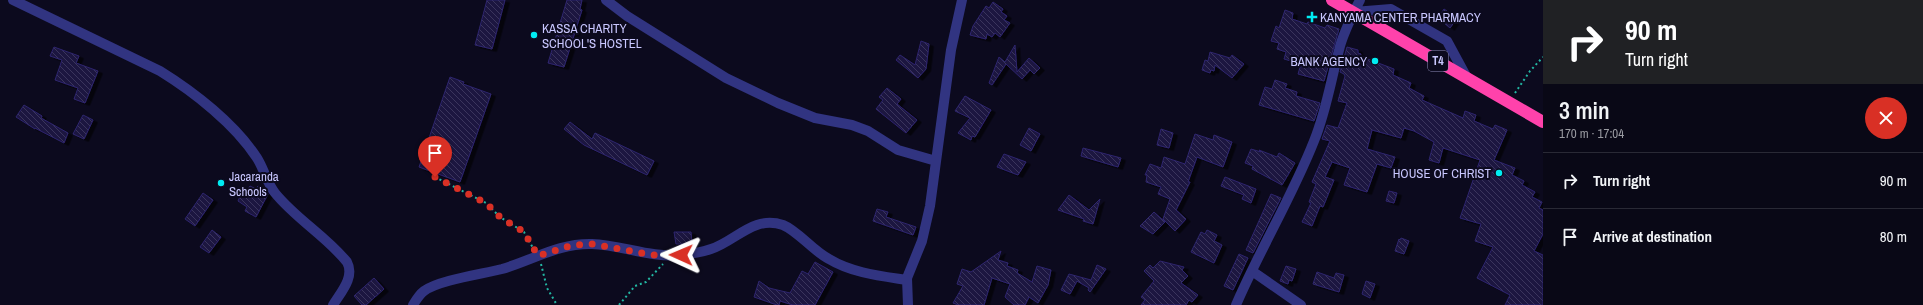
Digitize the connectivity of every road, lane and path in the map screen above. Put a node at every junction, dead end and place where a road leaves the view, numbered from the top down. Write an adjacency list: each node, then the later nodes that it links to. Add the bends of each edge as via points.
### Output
1 (13, 0): 17 (street, via 160,71 180,83 230,127 257,158 275,193 348,262 349,276)
2 (606, 0): 11 (street, via 726,78 815,118 852,125 868,131 898,150)
3 (962, 0): 11 (street, via 951,50)
4 (1332, 0): 6 (highway, T4)
5 (1360, 0): 6 (street)
6 (1354, 12): 8 (highway, T4); 8 (street, via 1391,10 1447,41); 15 (street, via 1339,48 1315,140)
7 (1543, 57): 9 (path)
8 (1467, 78): 9 (highway, T4)
9 (1508, 102): 10 (highway, T4)
10 (1543, 122)
11 (936, 162): 16 (street, via 922,241)
12 (435, 177): 14 (path, via 486,203 500,217 524,232)
13 (671, 255): 14 (street, via 652,255 592,244 573,245); 16 (street, via 711,249 754,225 765,223 782,225 829,260 853,270); 20 (path, via 646,282 635,286)
14 (538, 256): 18 (street, via 506,268 453,280 424,290); 19 (path, via 547,288)
15 (1252, 272): 22 (street); 23 (street)
16 (907, 280): 21 (street)
17 (333, 305)
18 (413, 305)
19 (557, 305)
20 (619, 305)
21 (908, 305)
22 (1236, 305)
23 (1301, 305)

